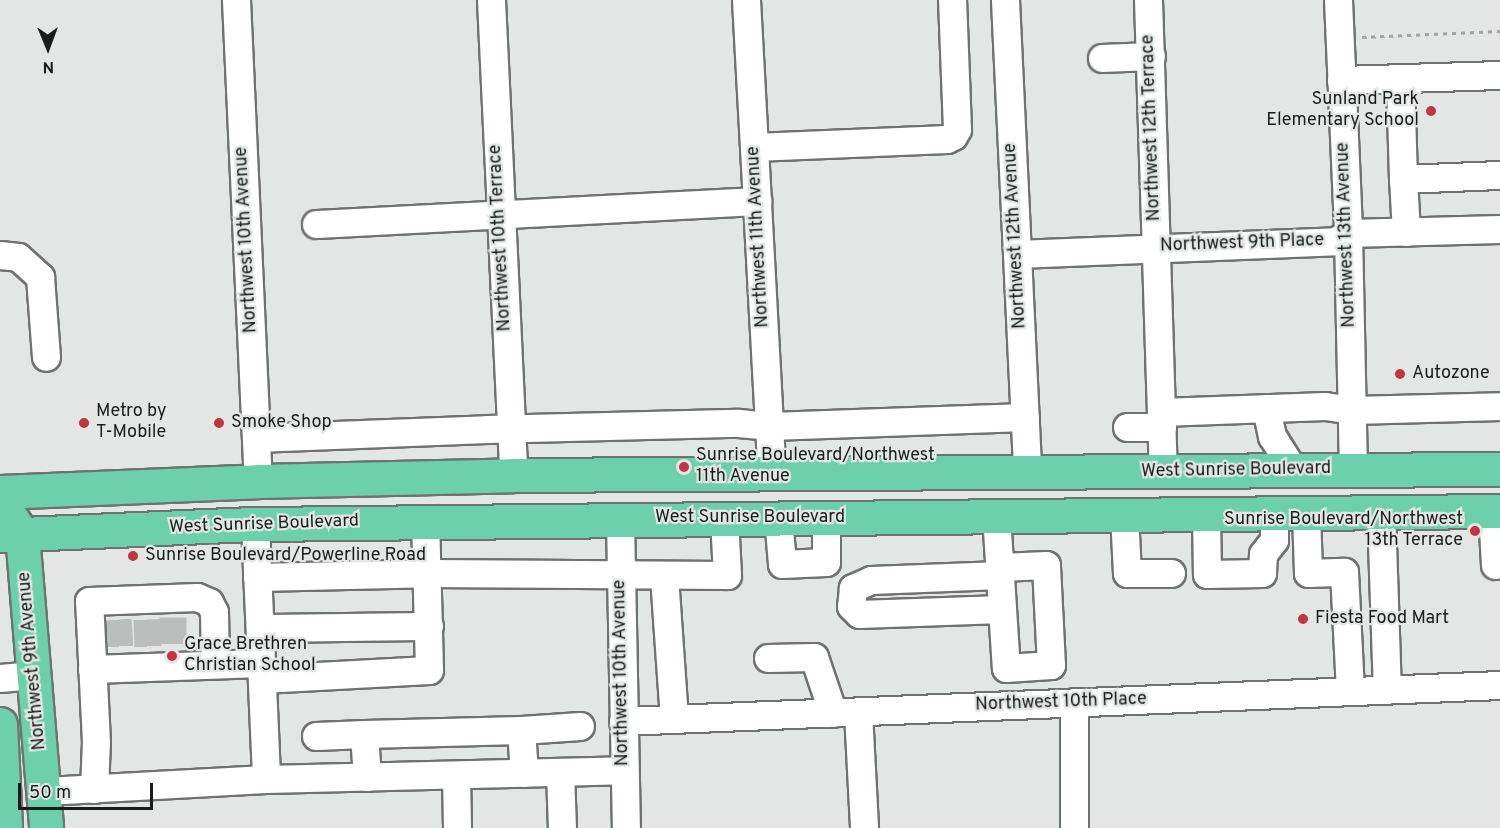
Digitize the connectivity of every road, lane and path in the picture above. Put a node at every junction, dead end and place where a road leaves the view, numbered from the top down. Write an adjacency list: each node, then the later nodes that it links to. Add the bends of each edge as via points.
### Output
1 (236, 0): 36 (street, Northwest 10th Avenue)
2 (491, 0): 19 (street, Northwest 10th Terrace)
3 (746, 0): 15 (street, Northwest 11th Avenue)
4 (951, 0): 15 (street, via 957,129 953,136)
5 (1005, 0): 25 (street, Northwest 12th Avenue)
6 (1148, 0): 10 (street, Northwest 12th Terrace)
7 (1338, 0): 14 (street, Northwest 13th Avenue)
8 (1500, 31): 9 (path)
9 (1362, 38)
10 (1151, 56): 11 (street); 24 (street, Northwest 12th Terrace)
11 (1102, 58)
12 (1500, 75): 13 (street)
13 (1400, 78): 14 (street); 17 (street)
14 (1341, 80): 23 (street, Northwest 13th Avenue)
15 (754, 147): 18 (street, Northwest 11th Avenue)
16 (1500, 175): 17 (street)
17 (1404, 179): 22 (street)
18 (757, 201): 19 (street); 33 (street, Northwest 11th Avenue)
19 (499, 214): 20 (street); 35 (street, Northwest 10th Terrace)
20 (316, 224)
21 (1500, 229): 22 (street, Northwest 9th Place)
22 (1406, 232): 23 (street, Northwest 9th Place)
23 (1348, 233): 24 (street, Northwest 9th Place, via 1336,241); 30 (street, Northwest 13th Avenue)
24 (1156, 247): 25 (street, Northwest 9th Place); 32 (street, Northwest 12th Terrace)
25 (1017, 254): 31 (street, Northwest 12th Avenue)
26 (0, 255): 27 (street, via 18,257 40,277)
27 (46, 357)
28 (1500, 406): 30 (street)
29 (1266, 408): 30 (street, via 1325,406); 32 (street); 39 (street, via 1272,436)
30 (1352, 410): 38 (street, Northwest 13th Avenue)
31 (1025, 417): 33 (street); 40 (street, Northwest 12th Avenue)
32 (1162, 419): 34 (street); 41 (street, Northwest 12th Terrace)
33 (770, 426): 35 (street, via 738,423); 42 (street, Northwest 11th Avenue)
34 (1126, 427)
35 (511, 430): 36 (street); 44 (street, Northwest 10th Terrace)
36 (256, 438): 45 (street, Northwest 10th Avenue)
37 (1500, 469): 38 (main road, West Sunrise Boulevard)
38 (1353, 470): 39 (main road, West Sunrise Boulevard); 52 (main road, via 1347,487)
39 (1294, 471): 41 (main road, West Sunrise Boulevard)
40 (1027, 472): 41 (main road, West Sunrise Boulevard); 42 (main road, West Sunrise Boulevard)
41 (1163, 472)
42 (772, 473): 43 (main road, West Sunrise Boulevard)
43 (677, 474): 44 (main road, West Sunrise Boulevard); 58 (main road, via 628,498 621,506)
44 (513, 475): 45 (main road, West Sunrise Boulevard)
45 (258, 481): 46 (main road, West Sunrise Boulevard)
46 (0, 492)
47 (0, 500): 61 (main road, Northwest 9th Avenue)
48 (1496, 511): 49 (main road, West Sunrise Boulevard); 62 (street)
49 (1381, 512): 52 (main road, West Sunrise Boulevard); 81 (street)
50 (1206, 513): 51 (main road, West Sunrise Boulevard); 51 (street, via 1207,574 1262,573 1263,554 1274,540); 53 (main road, West Sunrise Boulevard)
51 (1274, 513): 52 (main road, West Sunrise Boulevard)
52 (1306, 513): 82 (street, via 1308,573 1344,572)
53 (1124, 514): 54 (main road, West Sunrise Boulevard); 66 (street, via 1127,573)
54 (996, 516): 56 (main road, West Sunrise Boulevard); 63 (street)
55 (778, 517): 56 (main road, West Sunrise Boulevard); 56 (street, via 782,564 826,562); 57 (main road, West Sunrise Boulevard)
56 (826, 517)
57 (724, 518): 58 (main road, West Sunrise Boulevard); 68 (street, via 727,575)
58 (620, 519): 59 (main road, West Sunrise Boulevard); 65 (street, Northwest 10th Avenue)
59 (425, 521): 60 (main road, West Sunrise Boulevard); 64 (street)
60 (255, 524): 61 (main road, West Sunrise Boulevard); 67 (street)
61 (11, 534): 78 (main road, Northwest 9th Avenue)
62 (1495, 565)
63 (1000, 571): 69 (street); 69 (street, via 1046,565 1052,665 1006,668); 69 (street, via 871,580 853,588 851,606 859,614)
64 (427, 573): 65 (street); 67 (street); 72 (street)
65 (620, 573): 68 (street); 71 (street, Northwest 10th Avenue)
66 (1172, 573)
67 (257, 576): 73 (street)
68 (664, 576): 70 (street)
69 (1002, 609)
70 (667, 619): 71 (street); 85 (street)
71 (621, 621): 86 (street, Northwest 10th Avenue)
72 (429, 626): 73 (street); 77 (street, via 431,667 426,672)
73 (260, 628): 77 (street)
74 (768, 658): 84 (street, via 814,657)
75 (215, 664): 76 (street, via 161,657 120,659); 76 (street, via 214,612 209,602 197,597 159,608 118,609 89,601); 77 (street)
76 (92, 669): 100 (street)
77 (262, 671): 99 (street)
78 (34, 675): 79 (street); 89 (main road, Northwest 9th Avenue)
79 (0, 678)
80 (1500, 685): 81 (street, Northwest 10th Place)
81 (1388, 689): 82 (street, Northwest 10th Place)
82 (1350, 691): 83 (street, Northwest 10th Place)
83 (1074, 702): 84 (street, Northwest 10th Place); 109 (street)
84 (846, 712): 85 (street, Northwest 10th Place); 108 (street)
85 (675, 719): 86 (street, Northwest 10th Place)
86 (623, 720): 94 (street, Northwest 10th Avenue)
87 (0, 724): 91 (main road)
88 (580, 726): 90 (street)
89 (39, 729): 91 (street); 101 (main road, Northwest 9th Avenue)
90 (521, 729): 92 (street); 96 (street)
91 (0, 732): 102 (main road)
92 (364, 734): 93 (street); 98 (street)
93 (316, 736)
94 (624, 770): 95 (street); 107 (street, Northwest 10th Avenue)
95 (560, 772): 96 (street); 106 (street)
96 (524, 773): 97 (street)
97 (456, 775): 98 (street); 105 (street)
98 (367, 777): 99 (street)
99 (266, 779): 100 (street)
100 (94, 789): 101 (street)
101 (45, 791): 104 (main road, Northwest 9th Avenue)
102 (1, 792): 103 (main road)
103 (5, 828)
104 (46, 828)
105 (457, 828)
106 (562, 828)
107 (626, 828)
108 (864, 828)
109 (1074, 828)

